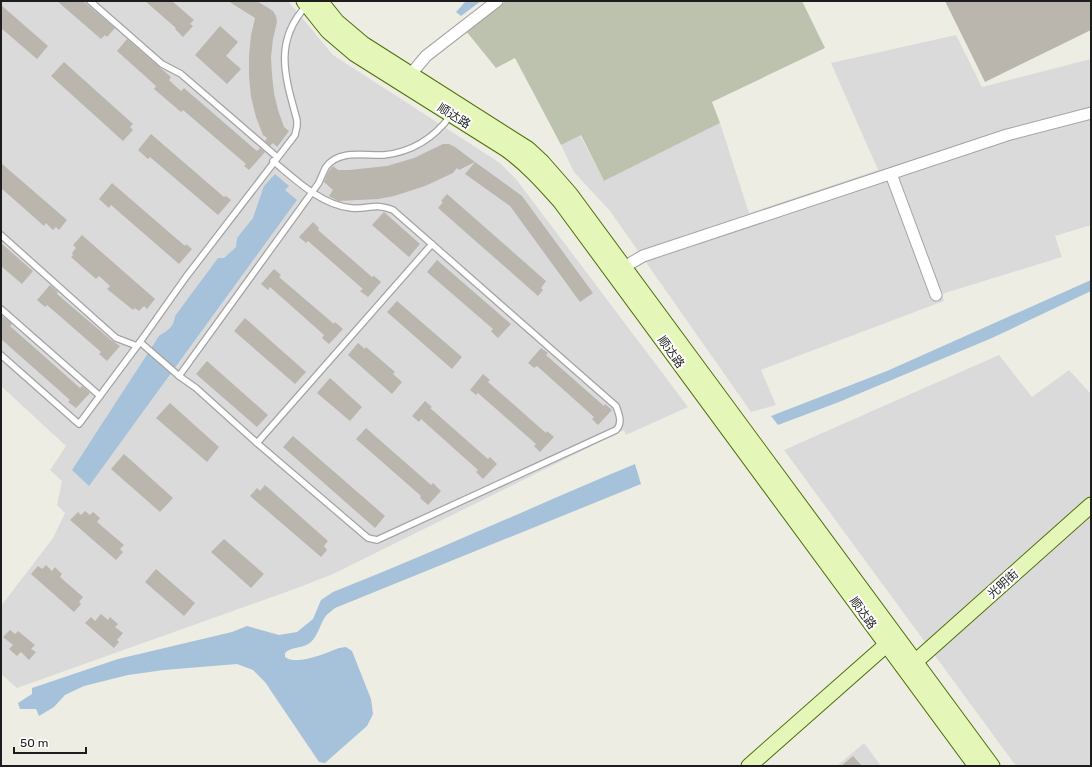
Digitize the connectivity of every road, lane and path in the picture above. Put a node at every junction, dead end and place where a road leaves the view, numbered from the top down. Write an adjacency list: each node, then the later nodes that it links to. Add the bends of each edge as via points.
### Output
1 (90, 1): 7 (lane, via 162,64 180,74)
2 (497, 1): 4 (street, via 426,56)
3 (310, 2): 4 (main road, 顺达路, via 363,44); 6 (main road, 顺达路, via 328,31 355,54); 7 (lane, via 293,21 286,49 285,71 298,126 295,135)
4 (411, 74): 12 (main road, 顺达路, via 528,149 570,194)
5 (1091, 113): 8 (street, via 1007,135)
6 (451, 114): 9 (lane, via 442,127 418,145 384,155 350,154 340,157 326,167); 21 (main road, 顺达路, via 520,159 560,201)
7 (275, 159): 9 (lane); 15 (lane)
8 (891, 174): 12 (street, via 643,256); 13 (street)
9 (312, 192): 11 (lane, via 340,206 353,209 384,206 393,210); 17 (lane)
10 (1, 236): 15 (lane, via 116,338)
11 (432, 244): 19 (lane); 19 (lane, via 616,406 620,419 616,430 377,540 368,538)
12 (624, 267): 21 (main road, 顺达路)
13 (936, 295)
14 (1, 309): 18 (lane)
15 (138, 344): 17 (lane); 18 (lane)
16 (1, 355): 18 (lane, via 79,424)
17 (179, 376): 19 (lane)
18 (100, 396)
19 (257, 443)
20 (1091, 505): 22 (main road, 光明街)
21 (891, 641): 22 (main road, 顺达路); 23 (main road); 24 (main road, 顺达路)
22 (915, 662): 25 (main road, 顺达路)
23 (750, 766)
24 (976, 766)
25 (992, 766)

